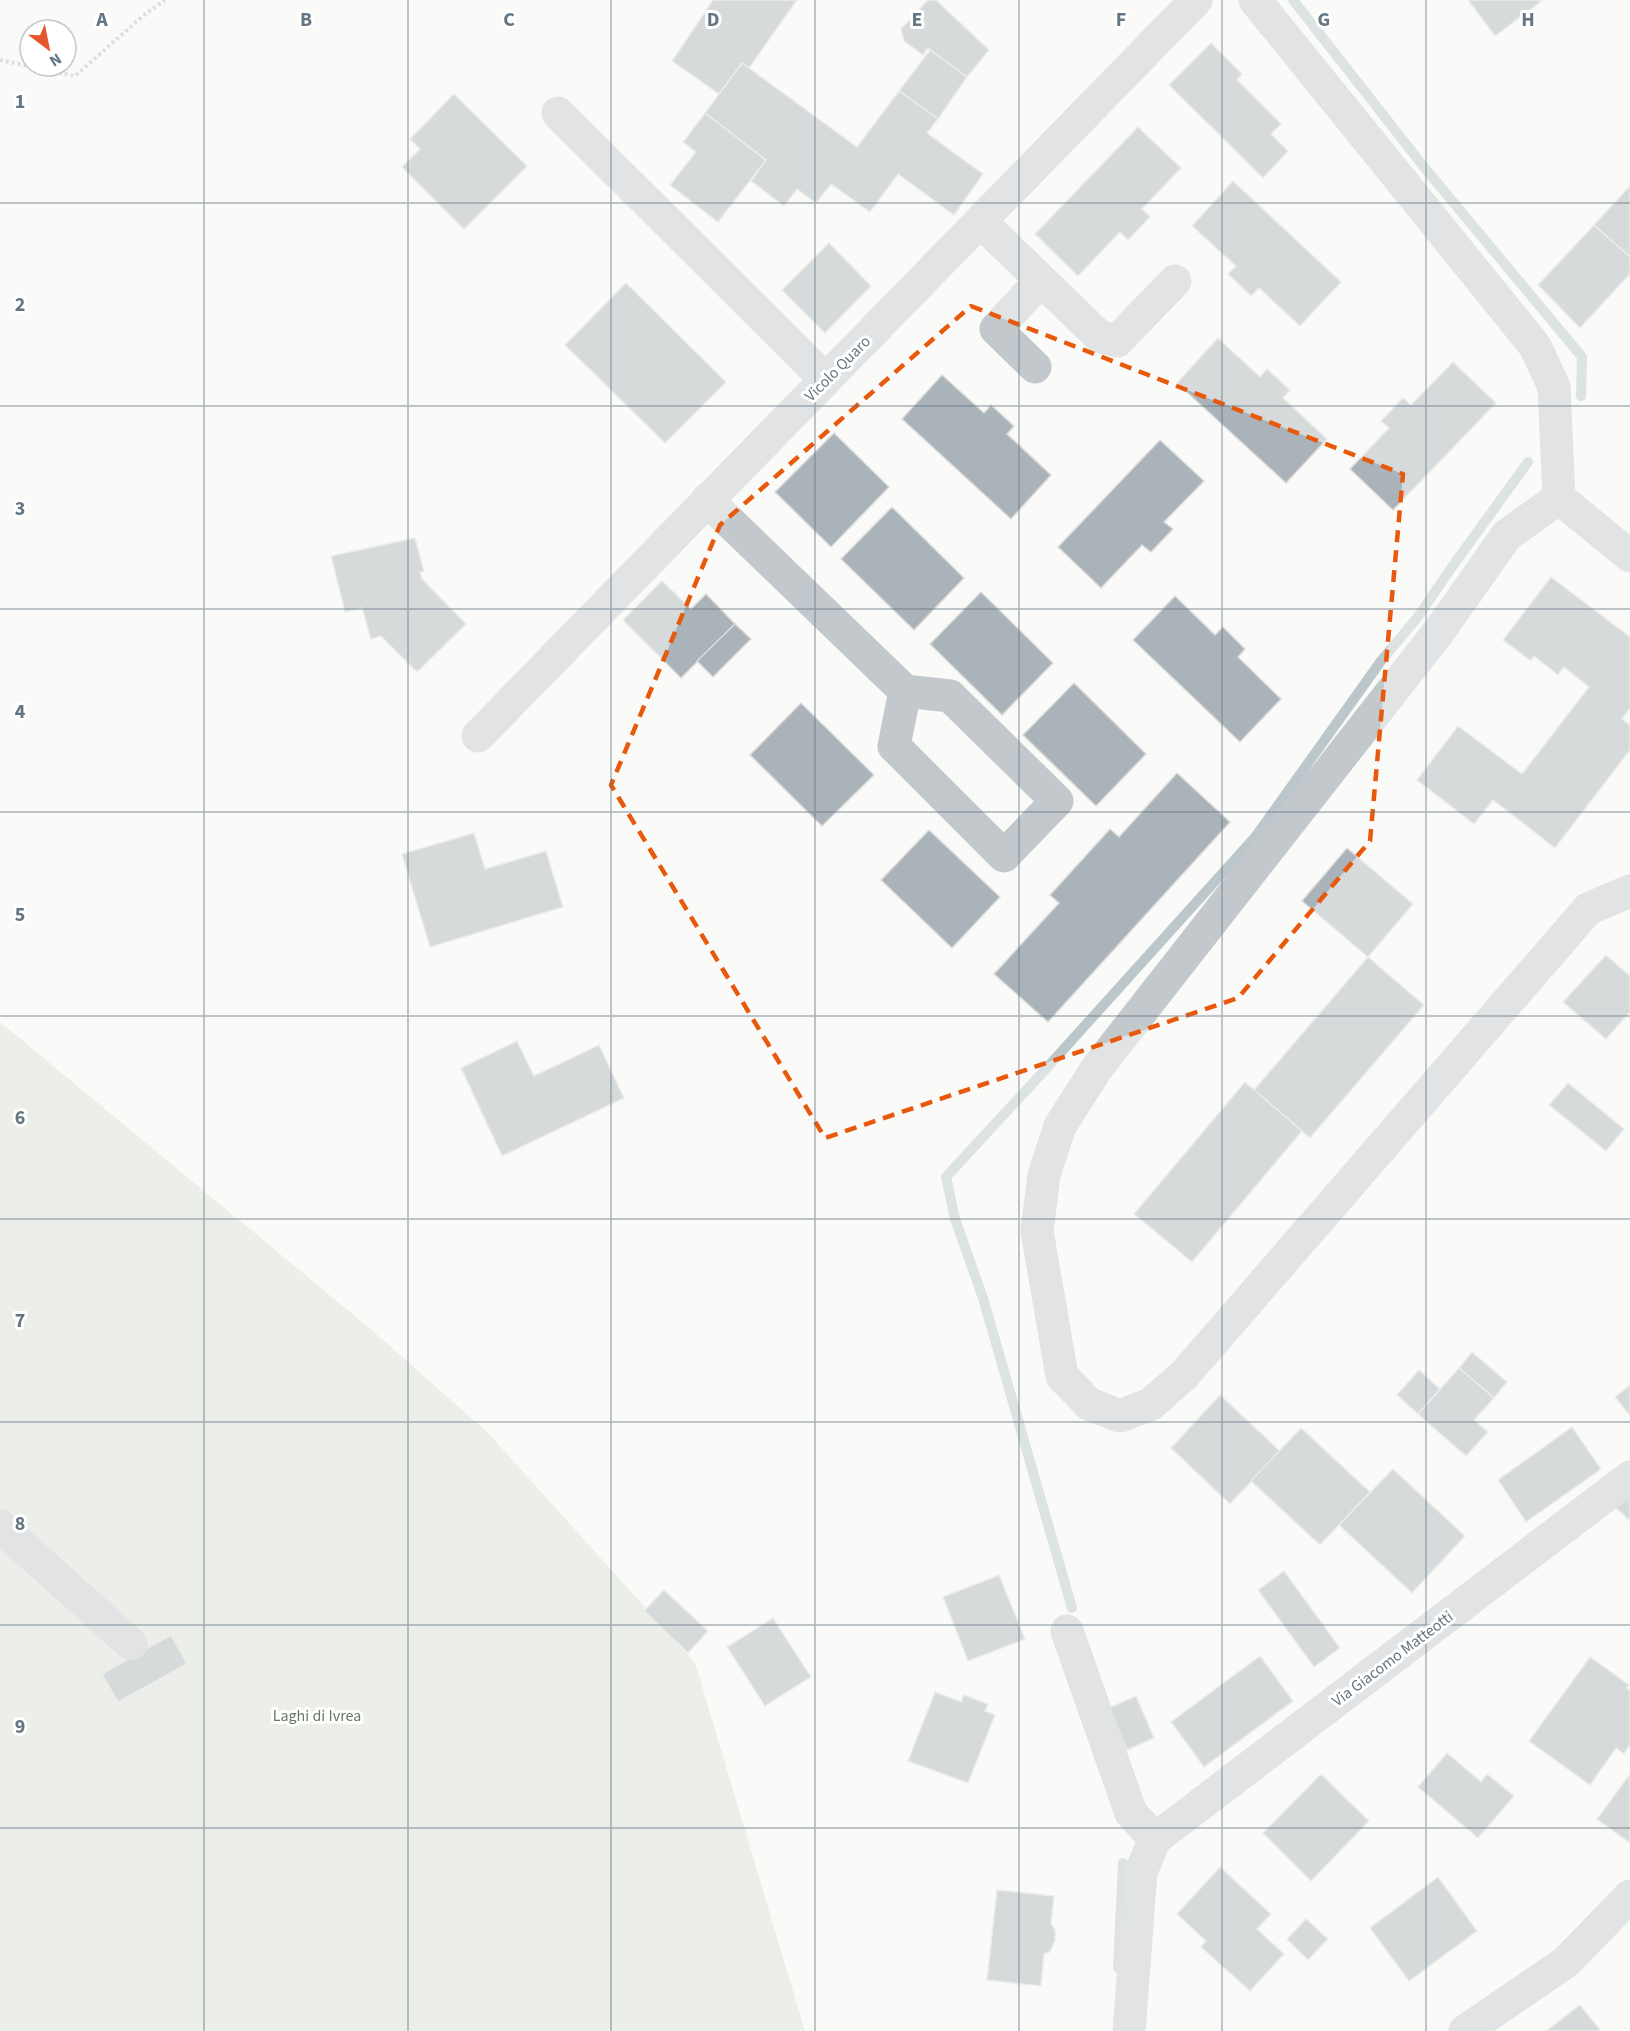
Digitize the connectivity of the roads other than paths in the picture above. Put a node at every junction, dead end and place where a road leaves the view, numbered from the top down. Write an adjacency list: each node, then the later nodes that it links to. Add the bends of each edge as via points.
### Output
1 (1197, 0): 4 (street, Vicolo Quaro)
2 (1255, 0): 9 (street, via 1536,346 1554,387)
3 (558, 113): 8 (street)
4 (981, 222): 5 (street); 8 (street, Vicolo Quaro)
5 (1041, 280): 6 (street, via 1099,336 1118,341); 7 (street, via 996,329)
6 (1175, 281)
7 (1035, 367)
8 (825, 379): 10 (street, Vicolo Quaro)
9 (1558, 498): 11 (street); 14 (street, via 1507,535 1440,630 1097,1068 1060,1126 1044,1175 1037,1231 1062,1376 1089,1404 1120,1416 1151,1404 1184,1375 1588,909)
10 (707, 500): 12 (street); 13 (street, Vicolo Quaro)
11 (1630, 556)
12 (905, 691): 12 (street, via 950,696 1057,801 1004,856 894,746)
13 (478, 736)
14 (1630, 891)
15 (1630, 1478): 19 (street, Via Giacomo Matteotti)
16 (0, 1526): 18 (street)
17 (1067, 1631): 19 (street, via 1131,1813)
18 (131, 1644)
19 (1155, 1839): 21 (street, Via Giacomo Matteotti, via 1141,1872)
20 (1630, 1896): 22 (street, via 1566,1962)
21 (1129, 2031)
22 (1465, 2031)

